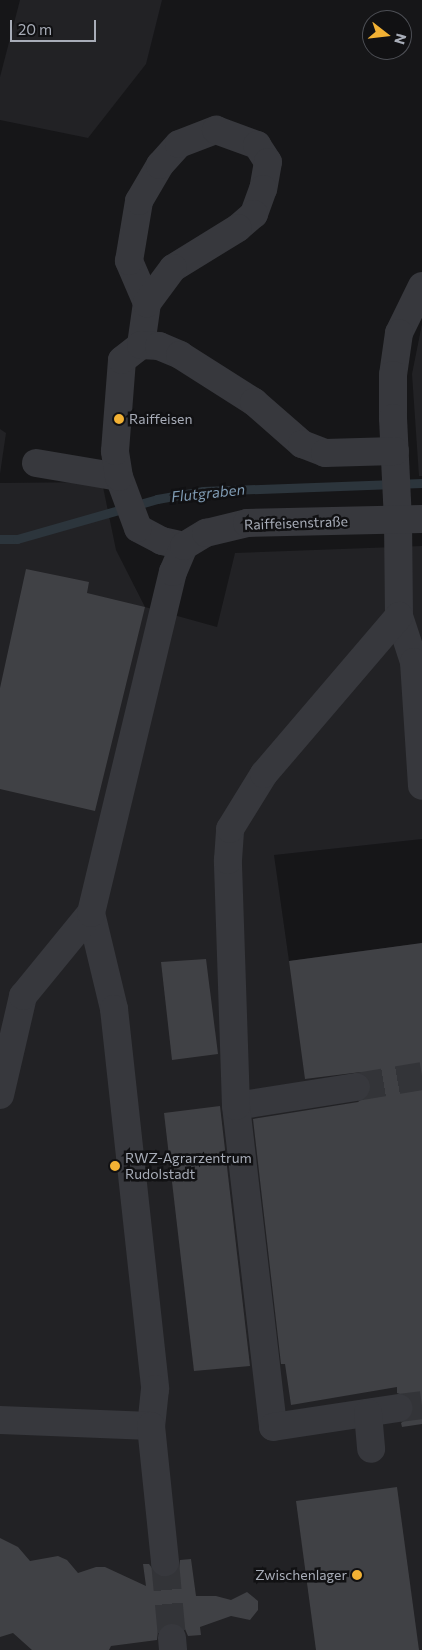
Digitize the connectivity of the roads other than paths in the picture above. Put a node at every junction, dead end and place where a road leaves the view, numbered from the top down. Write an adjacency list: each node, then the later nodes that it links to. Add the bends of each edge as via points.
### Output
1 (422, 286): 5 (street, via 400,333 393,375)
2 (146, 303): 2 (street, via 129,261 139,201 160,165 179,144 216,130 258,145 268,162 254,214 238,228 173,268); 3 (street)
3 (140, 345): 5 (street, via 159,346 180,355 254,402 302,444); 6 (street, via 122,360 115,451)
4 (36, 463): 6 (street)
5 (396, 471): 7 (street)
6 (125, 498): 8 (street, via 138,528 162,541)
7 (410, 520): 8 (street, Raiffeisenstraße, via 247,523 206,533); 9 (street)
8 (184, 546): 11 (street, via 173,572 166,613)
9 (399, 616): 10 (street, via 414,662); 14 (street, via 264,774 230,829 228,860)
10 (422, 786)
11 (91, 913): 13 (street, via 24,996); 18 (street, via 114,1009 155,1389)
12 (356, 1087): 14 (street)
13 (0, 1095)
14 (236, 1106): 16 (street, via 273,1427)
15 (399, 1408): 16 (street)
16 (368, 1413): 19 (street)
17 (0, 1420): 18 (street)
18 (151, 1426): 20 (street)
19 (371, 1449)
20 (165, 1562)

